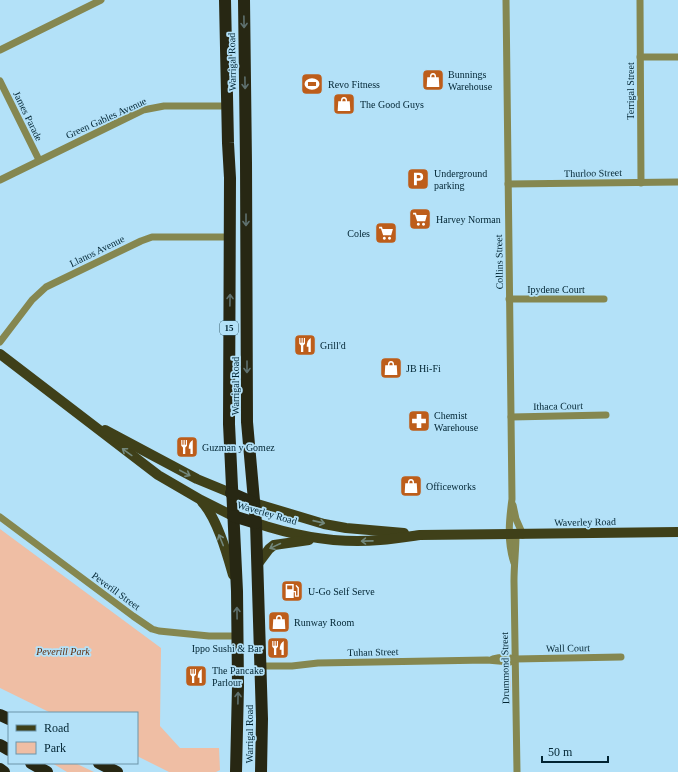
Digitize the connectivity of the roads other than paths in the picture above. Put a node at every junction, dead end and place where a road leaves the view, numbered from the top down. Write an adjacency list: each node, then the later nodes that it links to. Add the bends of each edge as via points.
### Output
1 (101, 0): 6 (street)
2 (225, 0): 10 (highway, Warrigal Road / 15)
3 (244, 0): 27 (highway, Warrigal Road / 15, one-way to 27, via 247,422)
4 (506, 0): 15 (street, Collins Street)
5 (640, 0): 7 (street, Terrigal Street)
6 (0, 50)
7 (640, 57): 8 (street); 14 (street, Terrigal Street)
8 (678, 57)
9 (0, 81): 11 (street, James Parade)
10 (228, 106): 11 (street, Green Gables Avenue, via 152,108); 16 (highway, Warrigal Road / 15)
11 (39, 160): 12 (street, Green Gables Avenue)
12 (0, 180)
13 (678, 182): 14 (street, Thurloo Street)
14 (641, 183): 15 (street, Thurloo Street)
15 (508, 184): 18 (street, Collins Street)
16 (230, 237): 19 (street, Llanos Avenue, via 152,237 141,241 46,287 32,300); 24 (highway, Warrigal Road / 15, one-way to 16)
17 (604, 298): 18 (street, Ipydene Court)
18 (509, 299): 22 (street, Collins Street)
19 (0, 342)
20 (0, 354): 23 (main road, Waverley Road)
21 (606, 415): 22 (street, Ithaca Court)
22 (511, 417): 25 (street, Collins Street)
23 (87, 421): 24 (main road, Waverley Road, one-way to 24); 26 (main road, Waverley Road, one-way to 23, via 158,475)
24 (231, 493): 27 (highway, Waverley Road); 28 (highway, Warrigal Road / 15)
25 (512, 499): 32 (street, Collins Street); 32 (street, Collins Street)
26 (201, 500): 28 (main road, Waverley Road); 36 (main road, one-way to 26, via 222,541 210,512)
27 (254, 503): 30 (highway, Warrigal Road / 15); 33 (main road, Waverley Road, one-way to 33, via 324,524)
28 (233, 516): 30 (highway, Waverley Road); 36 (highway, Warrigal Road / 15)
29 (0, 517): 37 (street, Peverill Street, via 152,629 195,635)
30 (256, 523): 34 (main road, Waverley Road); 35 (highway, Warrigal Road / 15)
31 (678, 532): 32 (main road, Waverley Road)
32 (516, 534): 33 (main road, Waverley Road); 39 (street, Drummond Street, via 510,551 514,563)
33 (420, 535): 34 (main road, Waverley Road, one-way to 34, via 356,541)
34 (327, 539): 35 (main road, one-way to 35, via 274,545)
35 (257, 565): 40 (highway, Warrigal Road / 15)
36 (236, 591): 37 (highway, Warrigal Road / 15, one-way to 36)
37 (237, 636): 47 (highway, Warrigal Road / 15, one-way to 37)
38 (621, 657): 39 (street, Wall Court)
39 (515, 659): 40 (street, Tuhan Street, via 510,662 487,660); 49 (street, Drummond Street)
40 (260, 666): 48 (highway, Warrigal Road / 15)
41 (33, 764): 45 (highway)
42 (101, 764): 46 (highway)
43 (0, 769): 44 (highway)
44 (4, 772)
45 (47, 772)
46 (117, 772)
47 (236, 772)
48 (261, 772)
49 (517, 772)

